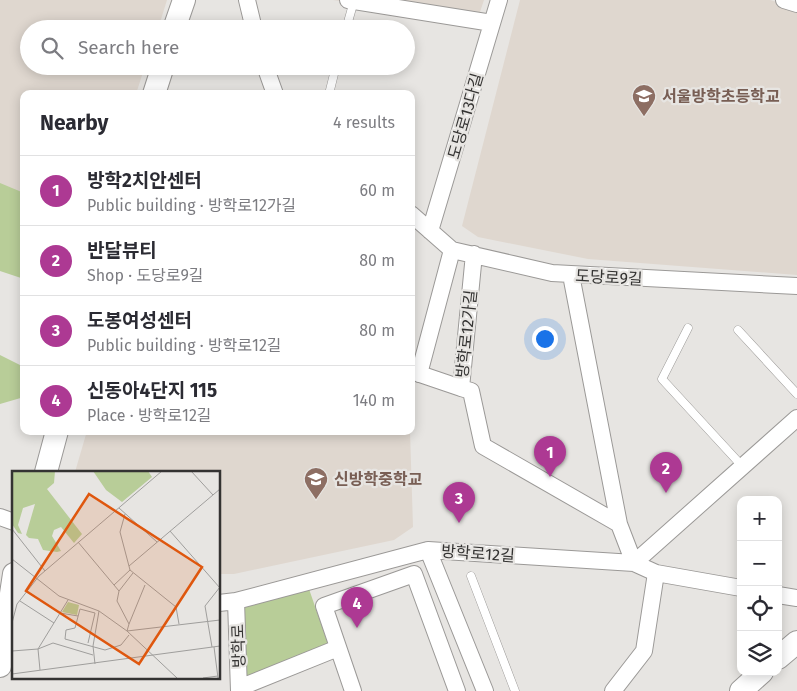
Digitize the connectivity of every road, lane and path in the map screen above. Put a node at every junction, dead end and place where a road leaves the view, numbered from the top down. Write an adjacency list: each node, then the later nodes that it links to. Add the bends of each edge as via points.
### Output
1 (184, 0): 7 (street)
2 (247, 0): 8 (street)
3 (351, 0): 9 (lane); 10 (street)
4 (499, 0): 10 (street, 도당로13다길)
5 (784, 0): 6 (street)
6 (797, 4)
7 (177, 20)
8 (252, 20)
9 (348, 20)
10 (492, 22): 18 (street, 도당로13다길)
11 (160, 75): 14 (street)
12 (269, 75): 15 (street)
13 (334, 75): 16 (lane)
14 (155, 90)
15 (274, 90)
16 (330, 90)
17 (415, 218): 18 (street, 도당로9길)
18 (430, 232): 19 (street, 도당로9길)
19 (452, 250): 20 (street, 도당로9길); 25 (street)
20 (474, 254): 21 (street, 도당로9길); 26 (street, 방학로12가길)
21 (571, 275): 22 (street, 도당로9길); 34 (street)
22 (797, 286)
23 (688, 328): 30 (lane, via 662,379)
24 (738, 330): 27 (lane)
25 (415, 372): 26 (street)
26 (461, 388): 34 (street, 방학로12가길, via 471,391 483,446)
27 (797, 394)
28 (797, 418): 30 (street)
29 (56, 435): 31 (street)
30 (743, 468): 36 (street)
31 (46, 471)
32 (0, 517): 33 (street)
33 (12, 521)
34 (619, 524): 36 (street)
35 (428, 550): 36 (street, 방학로12길); 43 (street, 방학로12길); 53 (street)
36 (634, 563): 37 (street, 방학로12길)
37 (656, 574): 39 (street, 방학로12길); 55 (street, via 644,651)
38 (471, 576): 54 (lane)
39 (737, 587)
40 (10, 588): 48 (street)
41 (782, 596): 42 (street)
42 (797, 598)
43 (236, 601): 44 (street, 방학로12길); 50 (street, 방학로)
44 (220, 603)
45 (797, 642): 47 (street)
46 (338, 648): 50 (street); 51 (street); 52 (street, via 324,606 414,574)
47 (782, 655)
48 (0, 666)
49 (757, 676): 56 (street)
50 (239, 689)
51 (353, 691)
52 (457, 691)
53 (485, 691)
54 (515, 691)
55 (613, 691)
56 (740, 691)

